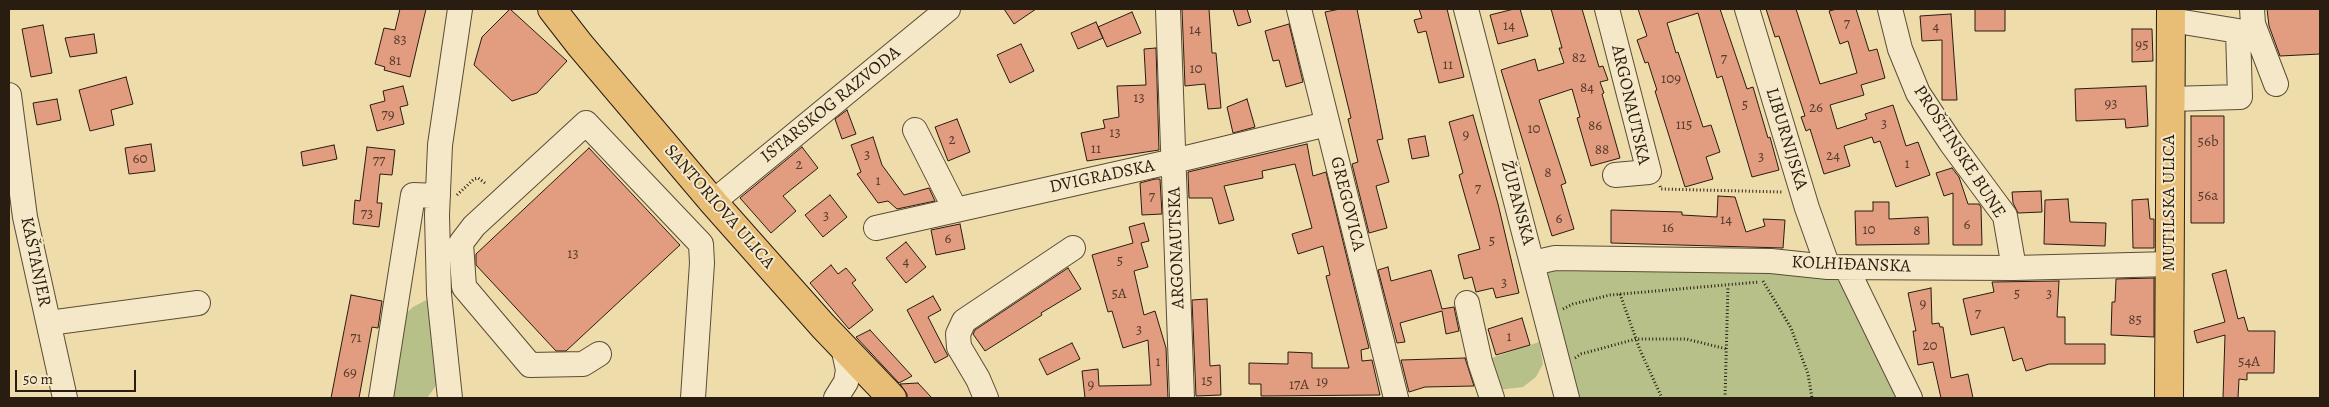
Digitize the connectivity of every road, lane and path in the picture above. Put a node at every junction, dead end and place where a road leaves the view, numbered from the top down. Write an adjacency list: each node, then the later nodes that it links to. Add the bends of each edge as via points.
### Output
1 (460, 9): 23 (street, via 440,145)
2 (552, 9): 22 (main road, SANTORIOVA ULICA)
3 (948, 9): 22 (street, ISTARSKOG RAZVODA)
4 (1168, 9): 17 (street, ARGONAUTSKA)
5 (1299, 9): 15 (street, GREGOVICA)
6 (1466, 9): 29 (street, ŽUPANSKA)
7 (1607, 9): 18 (street, ARGONAUTSKA)
8 (1747, 9): 21 (street, LIBURNIJSKA)
9 (1890, 9): 32 (street, PROŠTINSKE BUNE, via 1900,49 1918,93 2005,216)
10 (2252, 9): 12 (street, via 2253,24)
11 (2171, 15): 14 (main road, MUTILSKA ULICA); 14 (street, via 2238,31 2240,97)
12 (2276, 84)
13 (9, 95): 39 (street, KAŠTANJER, via 25,217)
14 (2170, 99): 30 (main road, MUTILSKA ULICA)
15 (1327, 124): 17 (street, DVIGRADSKA); 53 (street, GREGOVICA)
16 (915, 130): 24 (street)
17 (1174, 161): 24 (street, DVIGRADSKA); 52 (street, ARGONAUTSKA)
18 (1649, 172): 19 (street, ARGONAUTSKA); 21 (path, via 1661,189)
19 (1615, 175)
20 (485, 183): 23 (path, via 478,178 471,180)
21 (1802, 193): 31 (street, LIBURNIJSKA)
22 (713, 202): 41 (main road, SANTORIOVA ULICA)
23 (438, 205): 27 (street, via 414,195); 28 (street)
24 (955, 210): 25 (street, DVIGRADSKA)
25 (876, 228)
26 (1073, 248): 51 (street, via 964,321 958,334 959,347)
27 (403, 250): 28 (street); 46 (street)
28 (438, 253): 47 (street)
29 (1533, 264): 33 (street, KOLHIĐANSKA, via 1556,258); 44 (street, ŽUPANSKA)
30 (2170, 264): 32 (street, KOLHIĐANSKA); 60 (main road, MUTILSKA ULICA)
31 (1837, 268): 32 (street, KOLHIĐANSKA); 33 (street, KOLHIĐANSKA); 59 (street, LIBURNIJSKA)
32 (2014, 268)
33 (1767, 271): 34 (path); 58 (path, via 1808,374)
34 (1728, 286): 35 (path); 42 (path)
35 (1620, 294): 38 (path); 40 (path)
36 (198, 303): 39 (street)
37 (1467, 303): 54 (street)
38 (1573, 304)
39 (48, 323): 45 (street, KAŠTANJER)
40 (1636, 339): 42 (path, via 1686,339); 44 (path, via 1581,354); 56 (path)
41 (843, 347): 49 (street, via 848,370 846,382); 50 (main road, SANTORIOVA ULICA)
42 (1727, 349): 57 (path)
43 (599, 354): 48 (street, via 583,364 530,365 464,287 461,243 474,226 586,123 701,244)
44 (1560, 368): 55 (street, ŽUPANSKA)
45 (65, 398)
46 (381, 398)
47 (450, 398)
48 (692, 398)
49 (836, 398)
50 (892, 398)
51 (986, 398)
52 (1182, 398)
53 (1396, 398)
54 (1492, 398)
55 (1567, 398)
56 (1662, 398)
57 (1725, 398)
58 (1812, 398)
59 (1910, 398)
60 (2169, 398)

